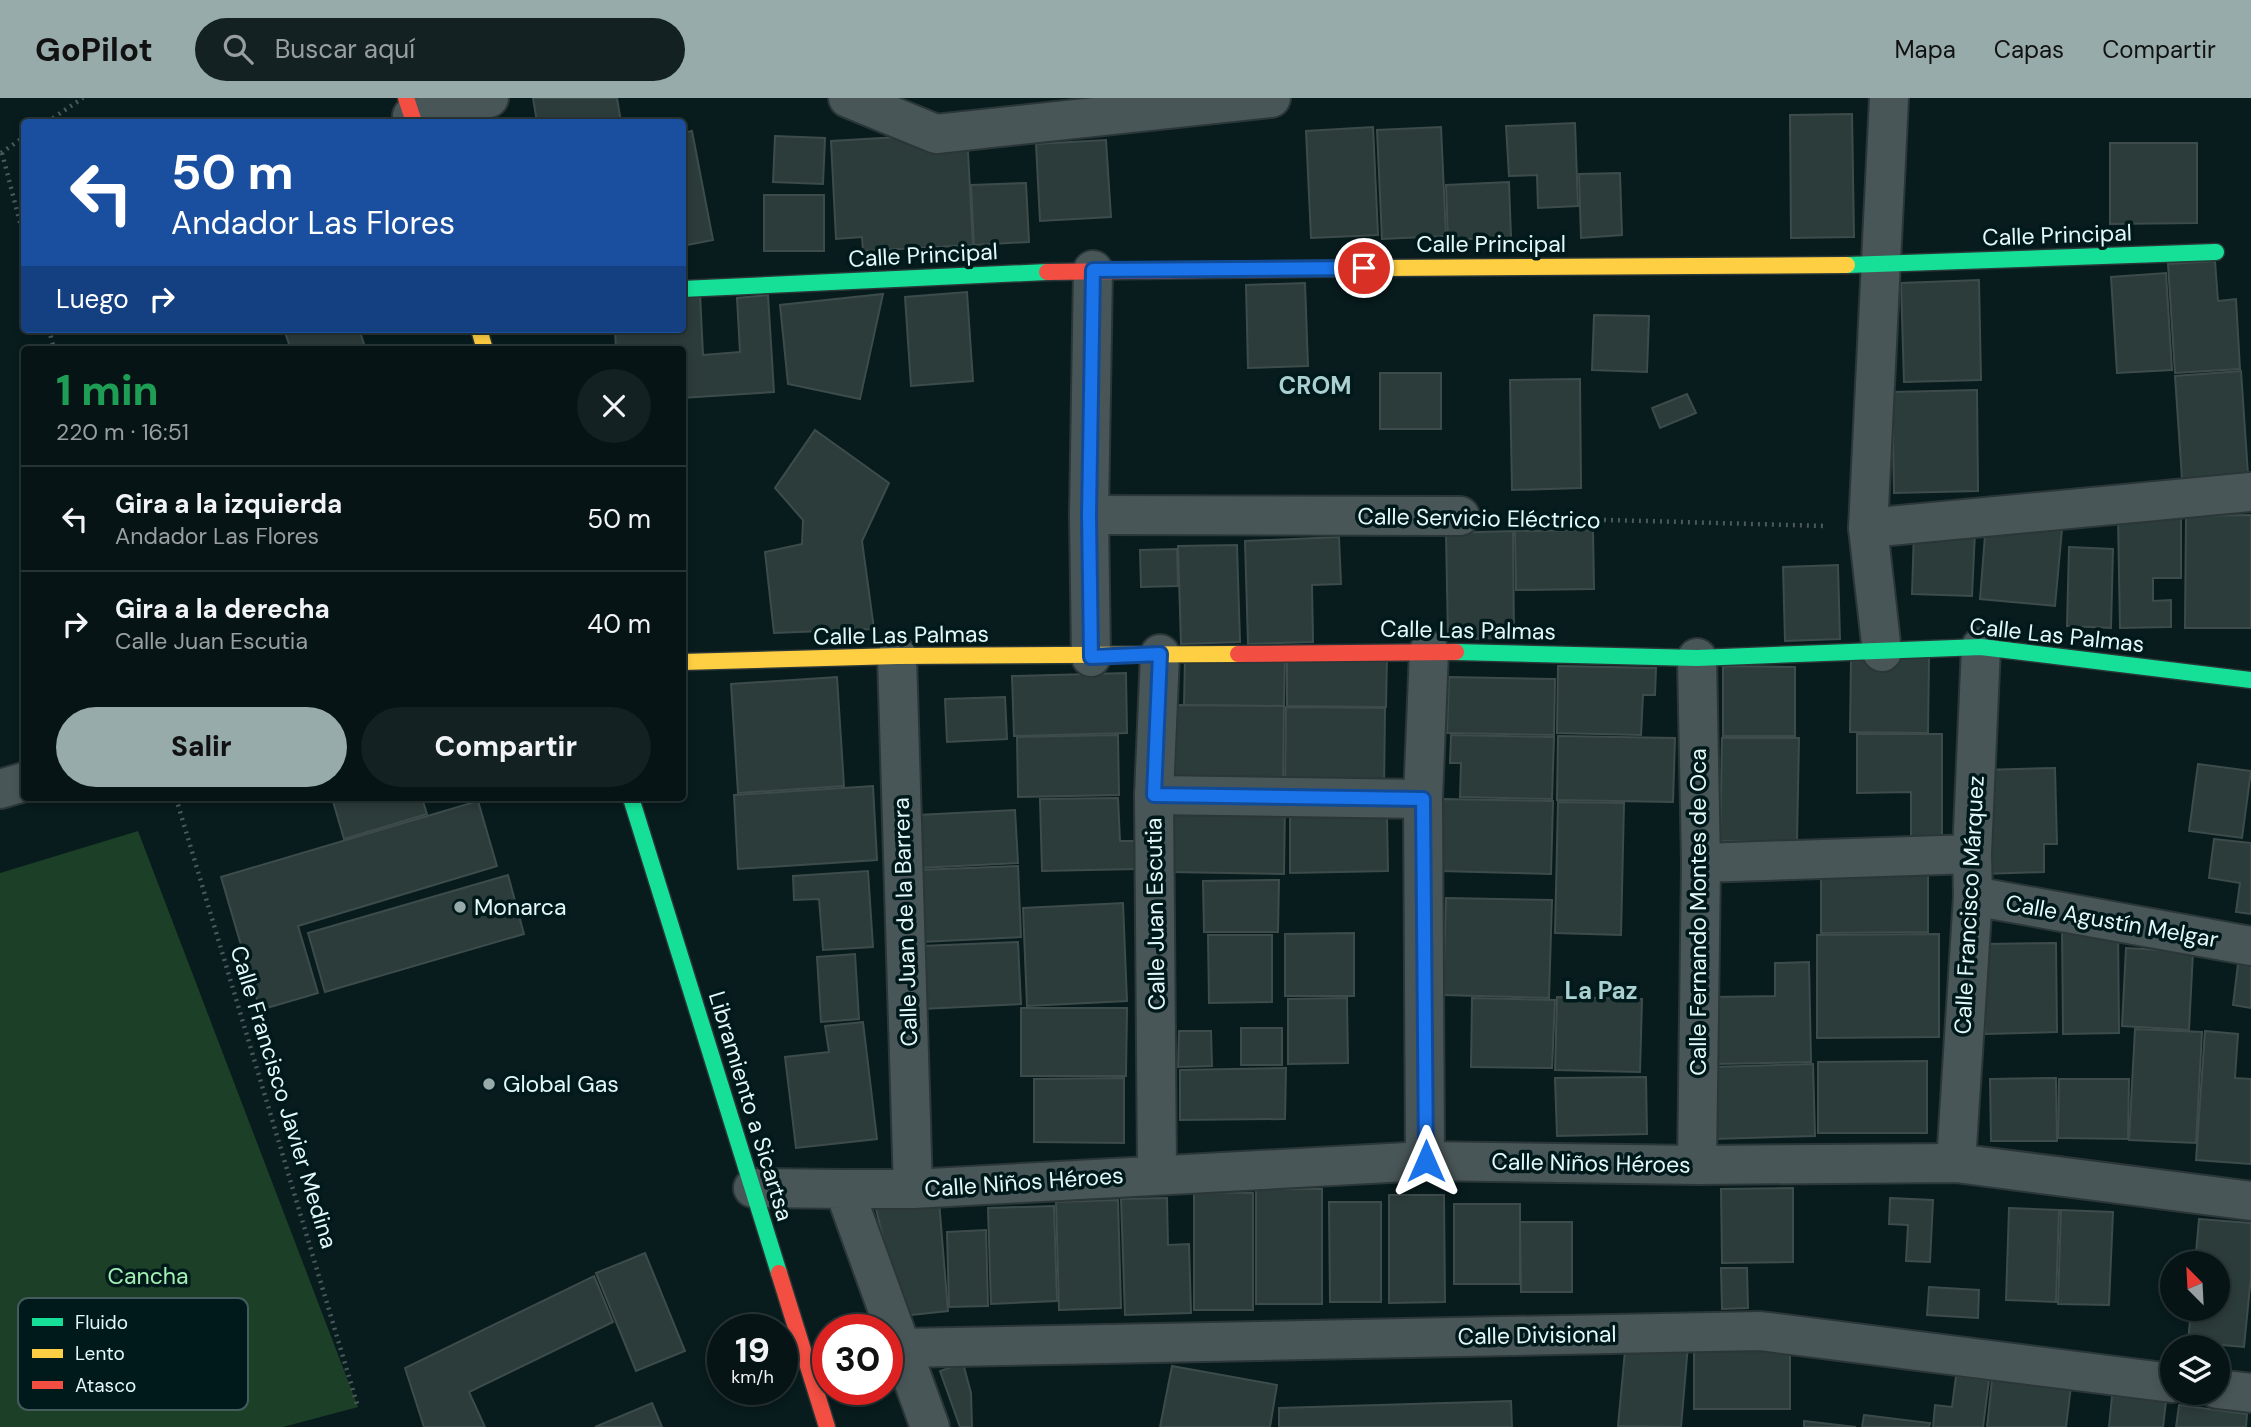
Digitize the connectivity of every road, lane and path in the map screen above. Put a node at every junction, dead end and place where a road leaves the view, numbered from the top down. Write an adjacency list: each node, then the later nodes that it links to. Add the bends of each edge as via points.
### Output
1 (83, 98): 7 (path)
2 (489, 98): 6 (street)
3 (848, 98): 4 (street, via 936,134)
4 (1271, 98)
5 (1889, 98): 12 (street)
6 (410, 108)
7 (52, 119)
8 (21, 139): 9 (path)
9 (1, 153): 10 (path)
10 (21, 227)
11 (2216, 252): 12 (street, Calle Principal)
12 (1880, 265): 13 (street, Calle Principal); 18 (street)
13 (1093, 270): 14 (street, Calle Principal); 16 (street)
14 (686, 289)
15 (2251, 492): 18 (street)
16 (1089, 515): 17 (street, Calle Servicio Eléctrico); 24 (street)
17 (1460, 516): 18 (path, Calle Servicio Eléctrico)
18 (1868, 528): 21 (street)
19 (1981, 647): 21 (street, Calle Las Palmas); 27 (street, Calle Las Palmas); 34 (street, Calle Francisco Márquez)
20 (1429, 651): 22 (street, Calle Las Palmas); 25 (street, Calle Las Palmas); 31 (street)
21 (1882, 652): 25 (street, Calle Las Palmas)
22 (1160, 654): 24 (street, Calle Las Palmas); 30 (street, Calle Juan Escutia)
23 (897, 656): 24 (street, Calle Las Palmas); 26 (street, Calle Las Palmas); 44 (street, Calle Juan de la Barrera)
24 (1091, 657)
25 (1698, 658): 35 (street, Calle Fernando Montes de Oca)
26 (686, 662)
27 (2251, 680)
28 (21, 783): 29 (street)
29 (0, 789)
30 (1154, 795): 31 (street); 41 (street, Calle Juan Escutia)
31 (1423, 799): 38 (street)
32 (177, 801): 52 (path, Calle Francisco Javier Medina)
33 (632, 801): 42 (street, Libramiento a Sicartsa)
34 (1972, 854): 35 (street); 36 (street, Calle Francisco Márquez)
35 (1702, 863): 40 (street, Calle Fernando Montes de Oca)
36 (1973, 896): 37 (street, Calle Agustín Melgar); 39 (street, Calle Francisco Márquez)
37 (2251, 946)
38 (1426, 1161): 40 (street, Calle Niños Héroes); 41 (street, Calle Niños Héroes)
39 (1956, 1163): 40 (street, Calle Niños Héroes); 45 (street, Calle Niños Héroes)
40 (1697, 1165)
41 (1157, 1174): 44 (street, Calle Niños Héroes)
42 (753, 1188): 43 (street); 53 (street, Libramiento a Sicartsa)
43 (844, 1189): 44 (street, Calle Niños Héroes); 46 (street)
44 (913, 1189)
45 (2251, 1201)
46 (888, 1314)
47 (903, 1348): 49 (street, Calle Divisional, via 1760,1331)
48 (903, 1356): 54 (street)
49 (2160, 1381)
50 (2230, 1391): 51 (street)
51 (2251, 1393)
52 (358, 1407)
53 (827, 1427)
54 (930, 1427)

